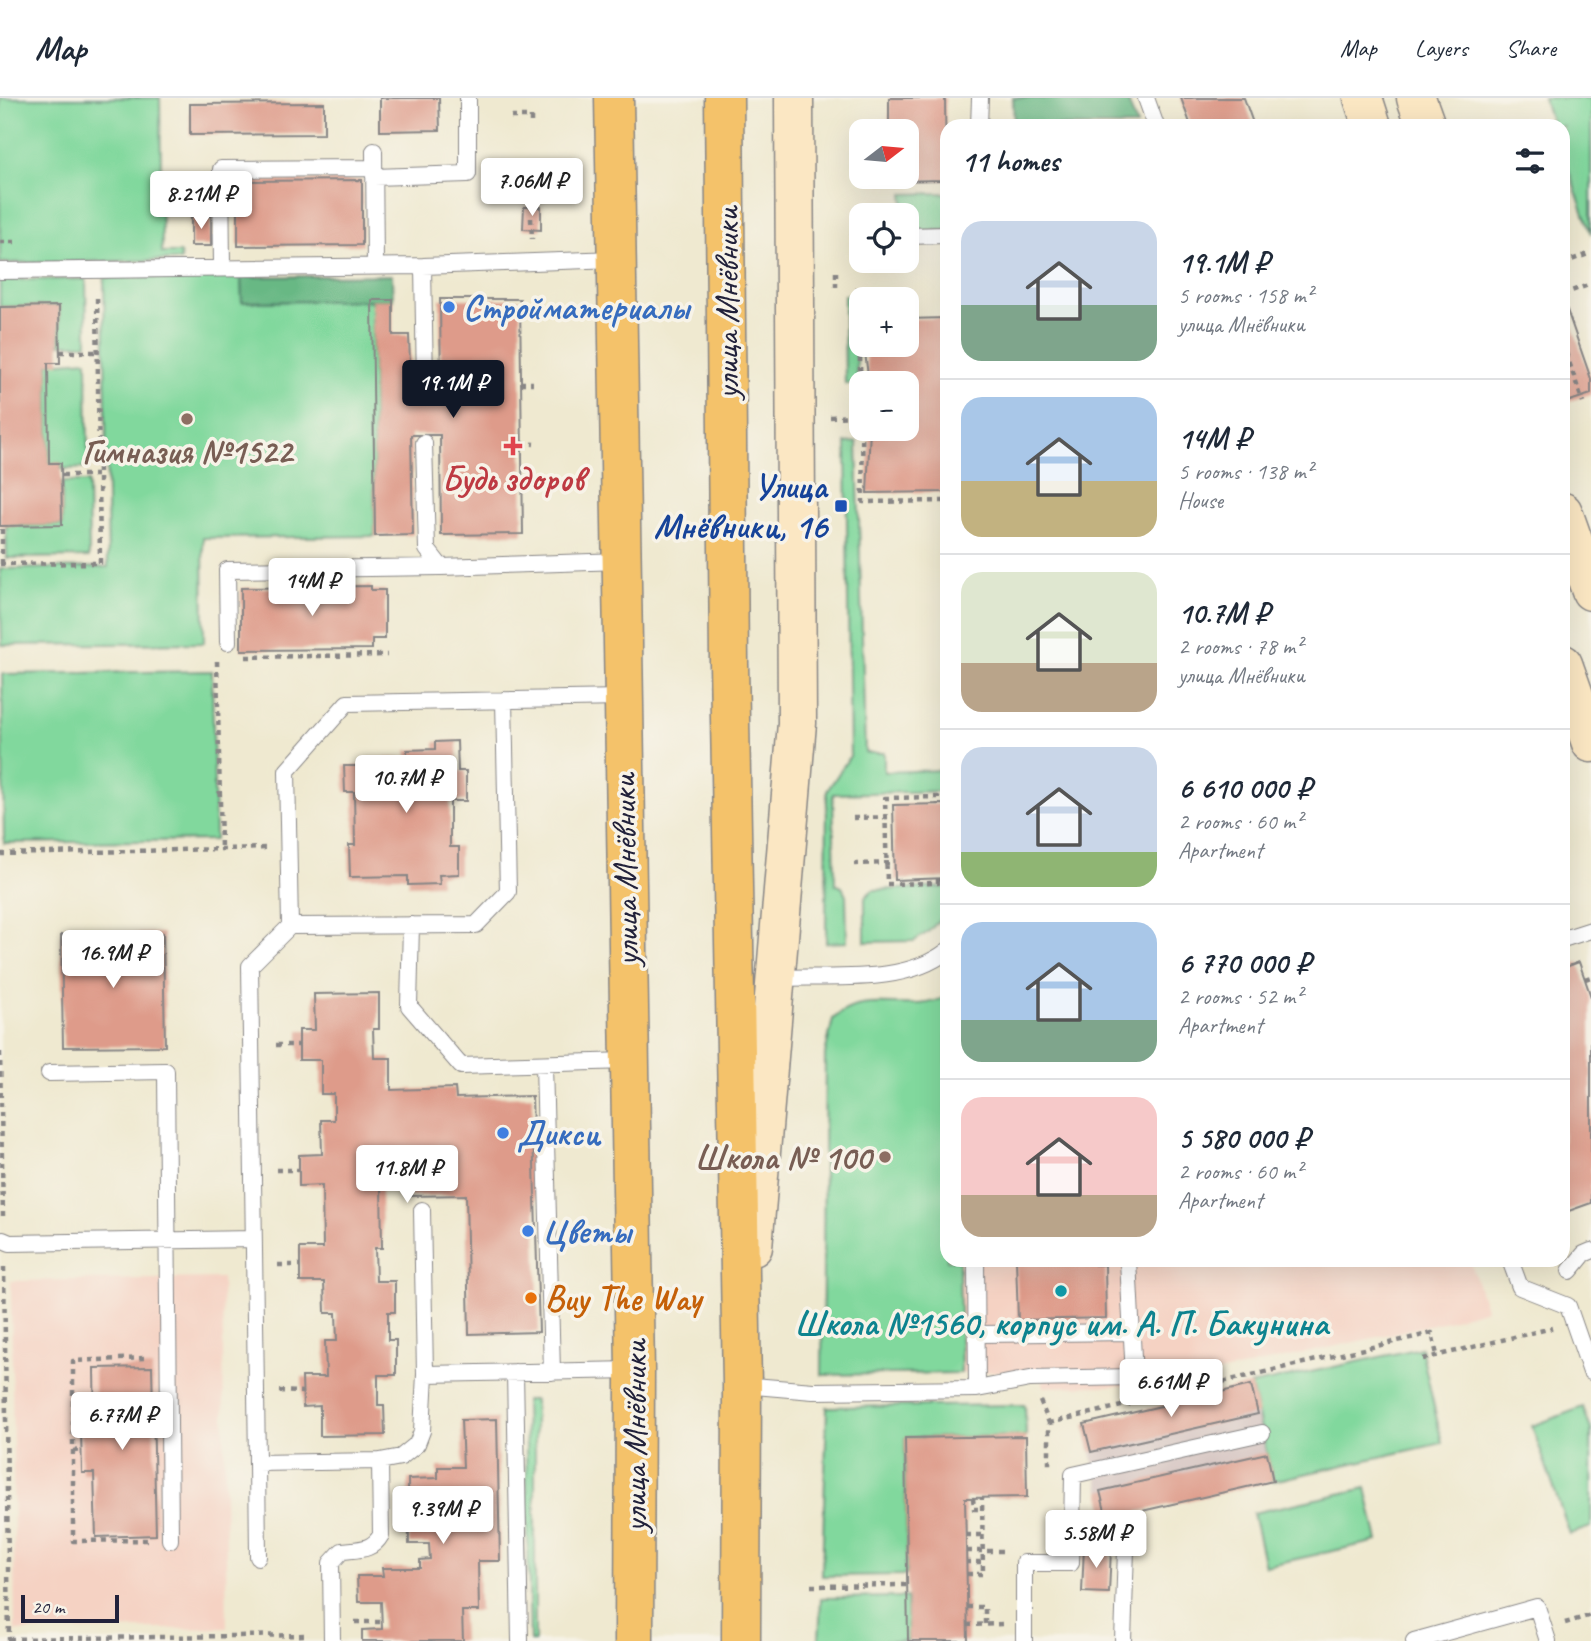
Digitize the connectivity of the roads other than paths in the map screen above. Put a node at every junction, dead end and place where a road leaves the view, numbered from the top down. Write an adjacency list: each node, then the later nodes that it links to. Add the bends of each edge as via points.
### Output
1 (468, 98): 14 (lane, via 467,174)
2 (614, 98): 17 (main road, улица Мнёвники)
3 (724, 98): 58 (main road, улица Мнёвники)
4 (794, 98): 38 (main road, via 799,659)
5 (979, 98): 9 (lane)
6 (1146, 98): 10 (lane)
7 (1363, 98): 11 (main road)
8 (1416, 98): 12 (main road)
9 (979, 119)
10 (1154, 119)
11 (1370, 119)
12 (1424, 119)
13 (374, 151): 14 (lane)
14 (374, 172): 18 (lane); 20 (lane, via 221,169)
15 (940, 235): 16 (lane)
16 (919, 236)
17 (615, 259): 19 (lane); 25 (main road, улица Мнёвники)
18 (375, 266): 19 (lane); 20 (lane)
19 (423, 266): 22 (lane)
20 (222, 268): 21 (lane)
21 (0, 271)
22 (425, 385)
23 (424, 443): 26 (lane, via 427,550)
24 (1570, 532): 27 (main road)
25 (621, 561): 26 (lane); 30 (main road, улица Мнёвники)
26 (441, 567): 28 (lane, via 227,570)
27 (1591, 591)
28 (228, 642)
29 (1570, 684): 32 (main road)
30 (622, 698): 31 (lane); 39 (main road, улица Мнёвники)
31 (504, 700): 33 (lane, via 508,892 476,925); 34 (lane, via 347,703 287,771)
32 (1591, 743)
33 (411, 925): 34 (lane); 40 (lane, via 409,1006 461,1066)
34 (290, 926): 43 (lane, via 250,966)
35 (1591, 930): 36 (lane)
36 (1570, 937)
37 (940, 956): 38 (lane, via 904,972)
38 (776, 978): 58 (main road)
39 (628, 1061): 40 (lane); 53 (main road, улица Мнёвники)
40 (544, 1064): 55 (lane)
41 (50, 1073): 45 (lane, via 166,1071)
42 (422, 1210): 57 (lane)
43 (253, 1239): 45 (lane); 62 (lane)
44 (3, 1240): 45 (lane)
45 (169, 1241): 64 (lane)
46 (1591, 1251): 50 (lane)
47 (976, 1267): 52 (lane)
48 (1128, 1267): 51 (lane)
49 (1513, 1267): 56 (lane, via 1520,1287 1567,1306)
50 (1570, 1271)
51 (1132, 1332): 52 (lane); 59 (lane, via 1134,1377 1030,1379)
52 (979, 1334): 59 (lane)
53 (635, 1370): 55 (lane); 68 (main road, улица Мнёвники)
54 (515, 1372): 55 (lane); 57 (lane); 67 (lane)
55 (552, 1372)
56 (1591, 1372)
57 (425, 1374): 61 (lane, via 424,1416 417,1444 401,1457)
58 (741, 1385): 59 (lane, via 813,1391); 69 (main road, улица Мнёвники)
59 (977, 1389)
60 (1262, 1433): 63 (lane, via 1073,1475)
61 (380, 1461): 62 (lane); 66 (lane, via 381,1535 367,1549 342,1551 331,1563)
62 (257, 1463): 65 (lane)
63 (1072, 1532): 70 (lane, via 1071,1563 1024,1563); 71 (lane, via 1111,1533 1126,1549)
64 (170, 1540)
65 (258, 1557)
66 (332, 1641)
67 (520, 1641)
68 (634, 1641)
69 (741, 1641)
70 (1024, 1641)
71 (1124, 1641)
72 (1414, 1641): 73 (lane, via 1537,1607)
73 (1548, 1641)

